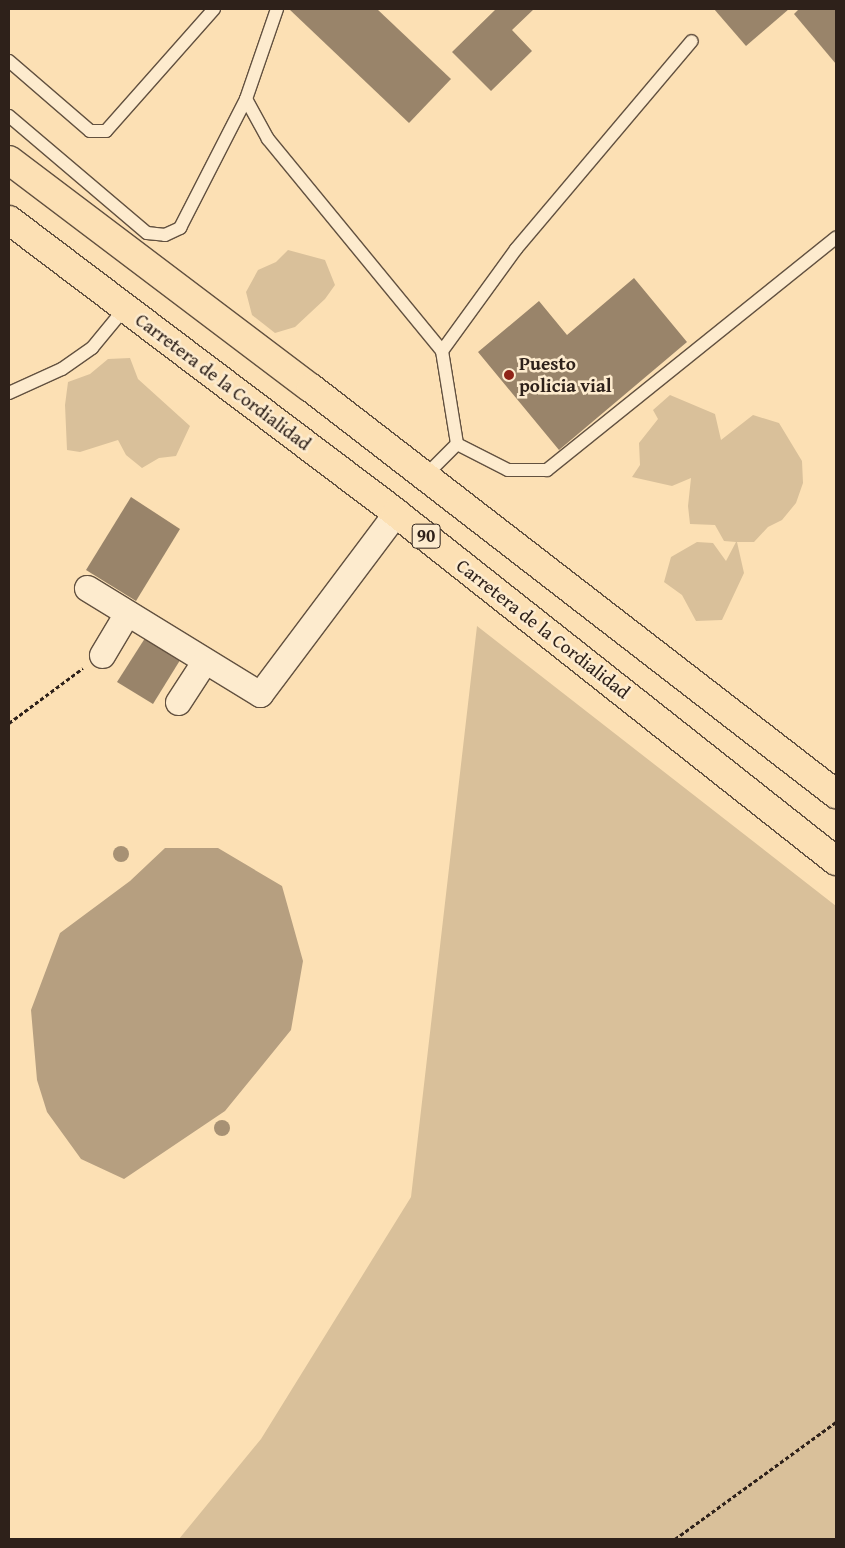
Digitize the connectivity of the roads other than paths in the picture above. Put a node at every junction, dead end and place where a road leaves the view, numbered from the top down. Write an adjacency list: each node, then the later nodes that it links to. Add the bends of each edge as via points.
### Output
1 (214, 9): 4 (lane, via 106,131 90,131)
2 (277, 9): 5 (lane)
3 (692, 41): 11 (lane, via 516,249)
4 (9, 62)
5 (246, 99): 6 (lane, via 180,228 165,235 147,232); 11 (lane, via 268,139)
6 (9, 116)
7 (9, 160): 14 (highway, 90, via 311,388)
8 (9, 220): 10 (highway, Carretera de la Cordialidad / 90)
9 (836, 238): 13 (lane, via 547,470 508,470)
10 (124, 308): 12 (lane, via 92,348 62,369); 15 (highway, Carretera de la Cordialidad / 90)
11 (442, 351): 13 (lane)
12 (9, 393)
13 (457, 444): 14 (lane)
14 (423, 478): 21 (highway, 90)
15 (396, 513): 19 (street, via 260,694); 22 (highway, Carretera de la Cordialidad / 90)
16 (87, 588): 17 (street)
17 (127, 613): 18 (street); 19 (street)
18 (102, 655)
19 (204, 662): 20 (street)
20 (178, 702)
21 (836, 794)
22 (836, 861)

